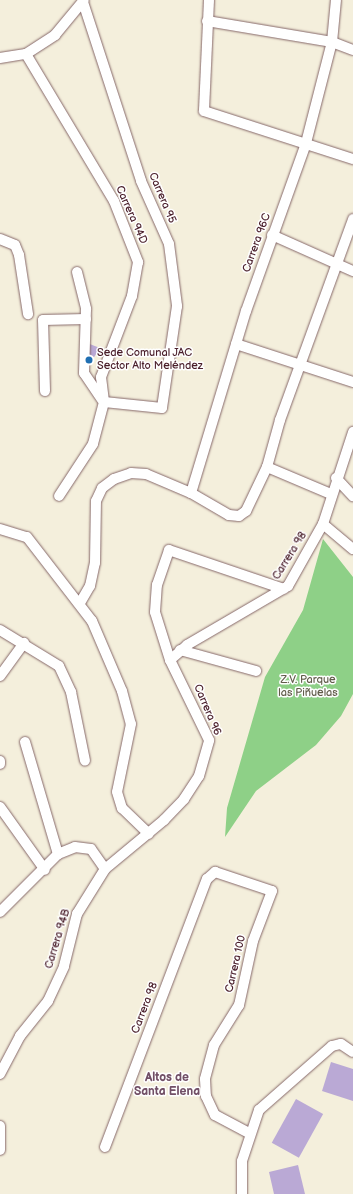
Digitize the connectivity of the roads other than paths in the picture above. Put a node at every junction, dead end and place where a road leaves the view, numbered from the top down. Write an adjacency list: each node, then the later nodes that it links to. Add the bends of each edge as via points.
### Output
1 (209, 0): 4 (street)
2 (336, 0): 5 (street, Carrera 96C)
3 (83, 1): 7 (street, Carrera 95, via 55,35); 23 (street, Carrera 95, via 141,181 169,244 177,306 162,408)
4 (207, 22): 5 (street); 9 (street, via 204,111)
5 (332, 42): 6 (street); 9 (street, Carrera 96C)
6 (353, 50)
7 (26, 54): 8 (street); 23 (street, Carrera 94D, via 114,201 138,262 132,296 101,377)
8 (0, 58)
9 (306, 143): 10 (street); 12 (street, Carrera 96C)
10 (353, 159)
11 (353, 219): 14 (street)
12 (272, 235): 14 (street); 19 (street, Carrera 96C)
13 (0, 239): 17 (street, via 16,245)
14 (337, 266): 15 (street); 20 (street)
15 (353, 271)
16 (77, 272): 18 (street)
17 (28, 314)
18 (86, 319): 22 (street, via 43,320); 23 (street, via 84,373)
19 (236, 344): 20 (street); 27 (street, Carrera 96C)
20 (301, 364): 21 (street); 25 (street)
21 (353, 382)
22 (45, 391)
23 (104, 402): 29 (street, via 87,458 66,482)
24 (353, 432): 26 (street, Carrera 98)
25 (267, 467): 27 (street, via 246,511 239,516 229,515); 28 (street)
26 (336, 478): 28 (street, Carrera 98); 30 (street)
27 (191, 493): 36 (street, via 146,474 131,473 102,488 96,501 95,563 90,586)
28 (331, 494): 31 (street, Carrera 98)
29 (59, 496)
30 (353, 496)
31 (323, 524): 33 (street); 35 (street, Carrera 98)
32 (0, 529): 36 (street, via 27,537)
33 (349, 541): 34 (street)
34 (353, 550)
35 (284, 589): 39 (street, Carrera 98); 40 (street, Carrera 96, via 169,550 158,585 155,612)
36 (80, 603): 48 (street, via 92,621 119,684 131,724 117,792 122,808)
37 (0, 630): 38 (street)
38 (24, 643): 42 (street); 45 (street, via 59,666 71,692)
39 (180, 650): 40 (street, Carrera 98); 41 (street)
40 (170, 660): 48 (street, Carrera 96, via 209,740 199,776 184,799)
41 (256, 671)
42 (0, 676)
43 (25, 742): 49 (street)
44 (0, 761): 46 (street)
45 (85, 761)
46 (0, 764)
47 (0, 807): 51 (street)
48 (148, 834): 50 (street, Carrera 96)
49 (58, 854): 50 (street, via 75,847 91,849); 51 (street)
50 (105, 869): 55 (street, Carrera 94B, via 77,914 64,966 48,1001 20,1036)
51 (45, 870): 53 (street)
52 (272, 890): 57 (street, Carrera 100, via 253,941 239,1005 214,1045 205,1079 206,1096 215,1115); 58 (street, Carrera 98, via 218,873 208,877)
53 (0, 912)
54 (353, 1052): 57 (street, via 337,1044 259,1110)
55 (0, 1074)
56 (0, 1126): 59 (street)
57 (250, 1134): 60 (street, via 241,1171)
58 (105, 1147)
59 (0, 1150)
60 (242, 1194)

